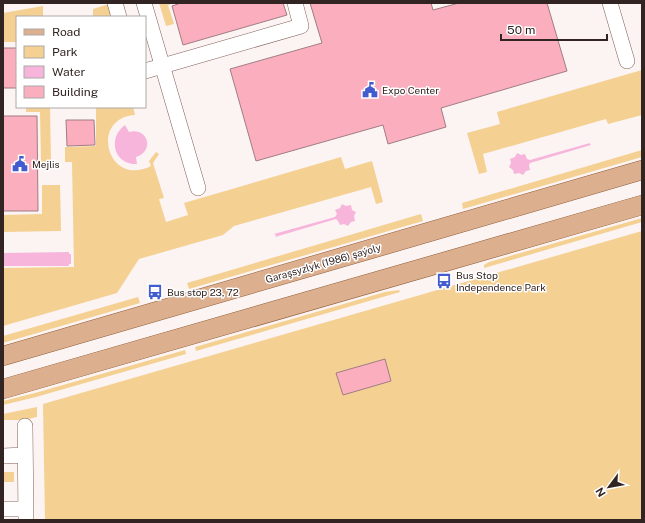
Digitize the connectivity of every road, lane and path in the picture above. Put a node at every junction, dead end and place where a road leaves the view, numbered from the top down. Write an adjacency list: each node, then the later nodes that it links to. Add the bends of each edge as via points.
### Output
1 (115, 3): 5 (lane)
2 (144, 3): 7 (lane)
3 (294, 3): 7 (lane, via 301,26)
4 (610, 3): 6 (lane)
5 (119, 16)
6 (627, 61)
7 (162, 66): 8 (lane); 10 (lane)
8 (146, 71)
9 (642, 170): 12 (main road, Garaşsyzlyk (1986) şaýoly)
10 (198, 188)
11 (642, 205): 13 (main road)
12 (3, 356)
13 (3, 389)
14 (25, 426): 15 (lane)
15 (25, 455): 16 (lane); 18 (lane)
16 (3, 456)
17 (3, 509): 18 (lane)
18 (26, 514)

